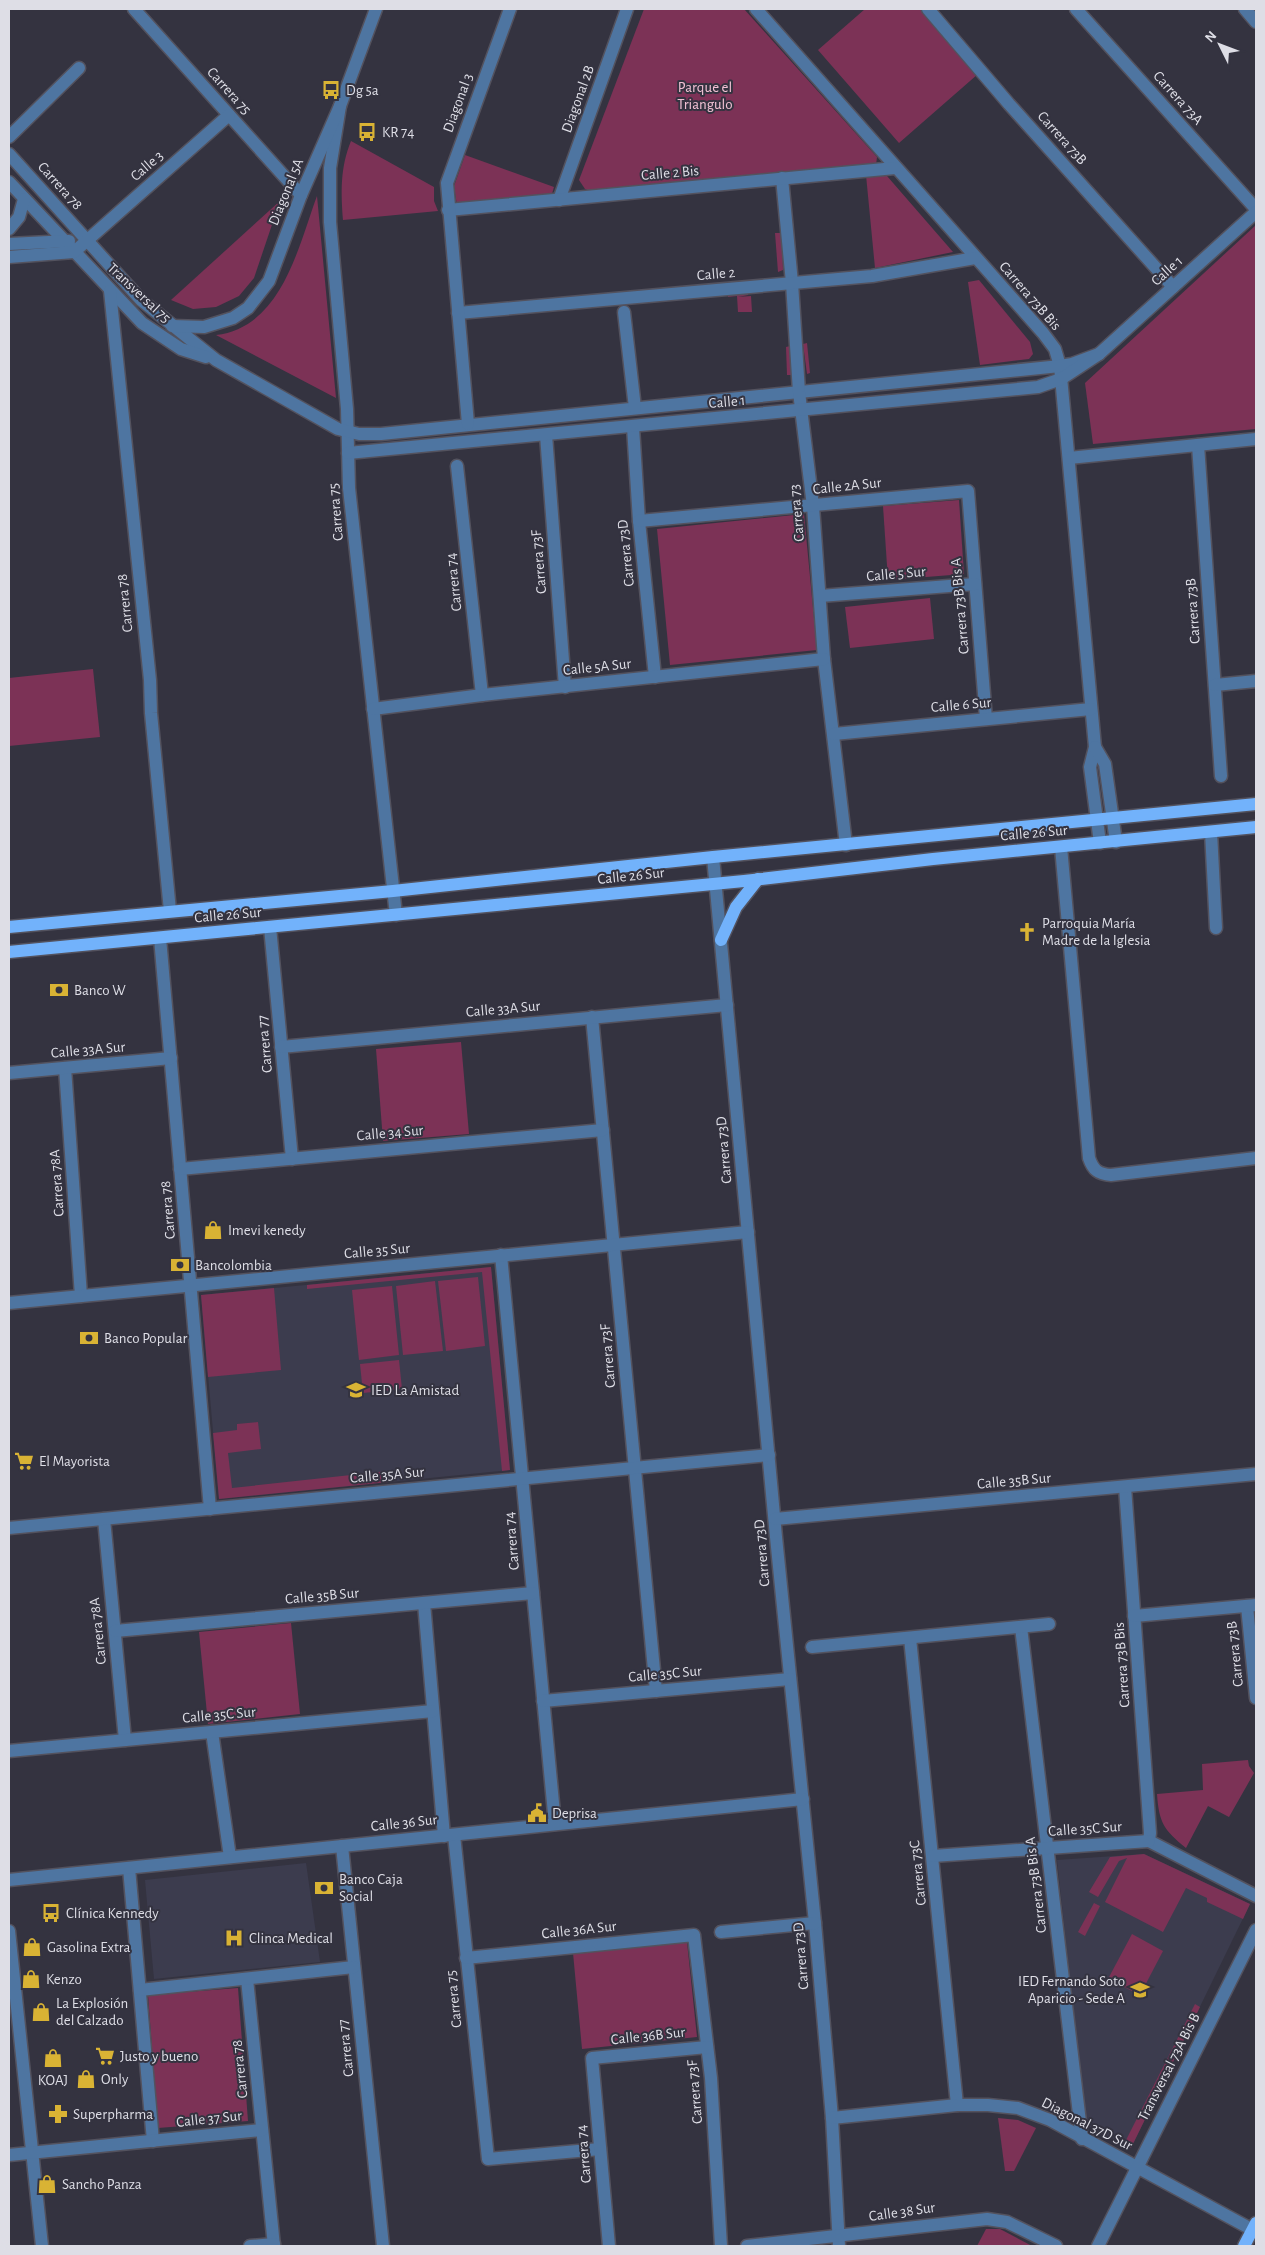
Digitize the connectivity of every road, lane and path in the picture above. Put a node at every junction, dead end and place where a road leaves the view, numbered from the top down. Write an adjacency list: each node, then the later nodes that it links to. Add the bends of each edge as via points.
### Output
1 (134, 9): 12 (street, Carrera 75)
2 (376, 9): 11 (street, Diagonal 5A)
3 (510, 9): 21 (street, Diagonal 3, via 451,170 447,183)
4 (627, 9): 20 (street, Diagonal 2B)
5 (756, 9): 15 (street, Carrera 73B Bis)
6 (928, 9): 31 (street, Carrera 73B)
7 (1076, 9): 22 (street, Carrera 73A)
8 (1245, 9): 9 (street)
9 (1256, 22)
10 (80, 68): 13 (street)
11 (340, 106): 18 (street, Diagonal 5A); 46 (street, Carrera 75, via 333,138 329,188)
12 (229, 115): 18 (street, Carrera 75); 24 (street, Calle 3)
13 (9, 137)
14 (9, 154): 24 (street, Carrera 78)
15 (895, 168): 16 (street, Calle 2 Bis); 29 (street, Carrera 73B Bis)
16 (782, 178): 20 (street, Calle 2 Bis); 30 (street, Carrera 73)
17 (9, 182): 19 (street)
18 (301, 195): 35 (street, Diagonal 5A, via 269,281 248,308 233,318 204,327)
19 (24, 199): 23 (street, via 19,217); 25 (street)
20 (559, 200): 21 (street, Calle 2 Bis)
21 (448, 210): 34 (street)
22 (1256, 210): 31 (street, Calle 1)
23 (9, 229)
24 (87, 240): 25 (street); 27 (street, Calle 3); 35 (street, Transversal 75, via 141,300)
25 (64, 242): 26 (street); 27 (street)
26 (9, 244)
27 (74, 252): 28 (street); 32 (street, Transversal 75)
28 (9, 257)
29 (975, 258): 30 (street, Calle 2, via 872,276); 38 (street, Carrera 73B Bis, via 1043,333 1055,349)
30 (792, 283): 34 (street, Calle 2); 40 (street, Carrera 73)
31 (1173, 287): 36 (street, Calle 1)
32 (110, 291): 37 (street, Transversal 75, via 162,338 181,349); 84 (street, Carrera 78)
33 (624, 312): 41 (street)
34 (458, 313): 44 (street)
35 (172, 326): 37 (street, Transversal 75)
36 (1100, 354): 38 (street, Calle 1); 39 (street, Calle 1)
37 (216, 360): 46 (street, Transversal 75, via 317,418)
38 (1060, 366): 39 (street, Carrera 73B Bis); 40 (street, Calle 1)
39 (1061, 379): 42 (street, Calle 1, via 1038,387); 52 (street, Carrera 73B Bis)
40 (800, 392): 41 (street, Calle 1); 42 (street, Carrera 73)
41 (635, 408): 43 (street, Calle 1)
42 (802, 411): 45 (street, Calle 1); 55 (street, Carrera 73)
43 (567, 415): 44 (street, Calle 1); 47 (street)
44 (468, 424): 46 (street, Calle 1, via 381,434)
45 (633, 427): 47 (street, Calle 1); 56 (street, Carrera 73D)
46 (348, 432): 51 (street, Carrera 75)
47 (570, 433): 48 (street, Calle 1)
48 (546, 435): 51 (street, Calle 1); 63 (street, Carrera 73F)
49 (1256, 439): 50 (street)
50 (1198, 445): 52 (street); 62 (street, Carrera 73B)
51 (348, 453): 65 (street, Carrera 75)
52 (1069, 458): 66 (street, Carrera 73B Bis)
53 (457, 466): 64 (street, Carrera 74)
54 (968, 491): 55 (street, Calle 2A Sur); 57 (street, Carrera 73B Bis A)
55 (813, 506): 56 (street, Calle 2A Sur); 58 (street, Carrera 73)
56 (639, 521): 60 (street, Carrera 73D)
57 (974, 584): 58 (street, Calle 5 Sur); 67 (street, Carrera 73B Bis A)
58 (820, 596): 59 (street, Carrera 73)
59 (824, 659): 60 (street, Calle 5A Sur); 68 (street, Carrera 73)
60 (655, 676): 63 (street, Calle 5A Sur)
61 (1256, 681): 62 (street)
62 (1215, 686): 70 (street, Carrera 73B)
63 (565, 687): 64 (street, Calle 5A Sur)
64 (482, 695): 65 (street, Calle 5A Sur)
65 (373, 709): 83 (street, Carrera 75)
66 (1092, 709): 67 (street, Calle 6 Sur); 69 (street, Carrera 73B Bis)
67 (986, 719): 68 (street, Calle 6 Sur)
68 (834, 734): 78 (street, Carrera 73)
69 (1095, 747): 72 (street, Carrera 73B Bis, via 1105,764); 73 (street, Carrera 73B Bis, via 1090,767)
70 (1221, 776)
71 (1256, 804): 72 (main road, Calle 26 Sur)
72 (1112, 819): 73 (main road, Calle 26 Sur); 76 (street, Carrera 73B Bis)
73 (1096, 820): 77 (street, Carrera 73B Bis); 78 (main road, Calle 26 Sur)
74 (1256, 827): 75 (main road, Calle 26 Sur)
75 (1211, 832): 76 (main road, Calle 26 Sur); 88 (street)
76 (1116, 842): 77 (main road, Calle 26 Sur)
77 (1100, 843): 79 (main road, Calle 26 Sur)
78 (846, 845): 80 (main road, Calle 26 Sur)
79 (1061, 846): 81 (main road, Calle 26 Sur); 99 (street, via 1092,1166 1096,1171 1111,1174)
80 (713, 857): 82 (street, Carrera 73D); 83 (main road, Calle 26 Sur)
81 (758, 879): 82 (main road, Calle 26 Sur); 90 (main road, via 736,907)
82 (716, 884): 85 (main road, Calle 26 Sur); 90 (street, Carrera 73D)
83 (393, 891): 84 (main road, Calle 26 Sur); 85 (street, Carrera 75)
84 (170, 911): 86 (main road, Calle 26 Sur)
85 (396, 915): 87 (main road, Calle 26 Sur)
86 (9, 927)
87 (270, 927): 89 (main road, Calle 26 Sur); 94 (street, Carrera 77)
88 (1216, 928)
89 (160, 938): 91 (main road, Calle 26 Sur); 95 (street, Carrera 78)
90 (721, 940): 92 (street, Carrera 73D)
91 (9, 952)
92 (727, 1005): 93 (street, Calle 33A Sur); 102 (street, Carrera 73D)
93 (592, 1017): 94 (street, Calle 33A Sur); 98 (street, Carrera 73F)
94 (281, 1047): 100 (street, Carrera 77)
95 (171, 1058): 96 (street, Calle 33A Sur); 101 (street, Carrera 78)
96 (65, 1068): 97 (street, Calle 33A Sur); 106 (street, Carrera 78A)
97 (9, 1073)
98 (603, 1130): 100 (street, Calle 34 Sur); 103 (street, Carrera 73F)
99 (1256, 1158)
100 (292, 1159): 101 (street, Calle 34 Sur)
101 (180, 1169): 105 (street, Carrera 78)
102 (748, 1232): 103 (street, Calle 35 Sur); 108 (street, Carrera 73D)
103 (614, 1245): 104 (street, Calle 35 Sur); 109 (street, Carrera 73F)
104 (501, 1256): 105 (street, Calle 35 Sur); 111 (street, Carrera 74)
105 (190, 1285): 106 (street, Calle 35 Sur); 113 (street, Carrera 78)
106 (81, 1296): 107 (street, Calle 35 Sur)
107 (9, 1303)
108 (769, 1455): 109 (street, Calle 35A Sur); 115 (street, Carrera 73D)
109 (635, 1468): 111 (street, Calle 35A Sur); 127 (street, Carrera 73F)
110 (1256, 1474): 112 (street, Calle 35B Sur)
111 (522, 1479): 113 (street, Calle 35A Sur); 117 (street, Carrera 74)
112 (1125, 1487): 115 (street, Calle 35B Sur); 120 (street, Carrera 73B Bis)
113 (210, 1509): 114 (street, Calle 35A Sur)
114 (104, 1519): 116 (street, Calle 35A Sur); 123 (street, Carrera 78A)
115 (775, 1519): 126 (street, Carrera 73D)
116 (9, 1528)
117 (533, 1593): 118 (street, Calle 35B Sur); 129 (street, Carrera 74)
118 (424, 1603): 123 (street, Calle 35B Sur); 130 (street, Carrera 75)
119 (1252, 1606): 120 (street); 128 (street, Carrera 73B)
120 (1134, 1616): 137 (street, Carrera 73B Bis)
121 (1049, 1624): 122 (street)
122 (1021, 1627): 124 (street); 139 (street, Carrera 73B Bis A)
123 (115, 1631): 132 (street, Carrera 78A)
124 (910, 1638): 125 (street); 140 (street, Carrera 73C)
125 (812, 1647)
126 (790, 1679): 127 (street, Calle 35C Sur); 134 (street, Carrera 73D)
127 (656, 1691): 129 (street, Calle 35C Sur)
128 (1256, 1698)
129 (543, 1701): 135 (street, Carrera 74)
130 (433, 1711): 131 (street, Calle 35C Sur); 136 (street, Carrera 75)
131 (212, 1732): 132 (street, Calle 35C Sur); 141 (street)
132 (125, 1740): 133 (street, Calle 35C Sur)
133 (9, 1751)
134 (802, 1799): 135 (street, Calle 36 Sur); 145 (street, Carrera 73D)
135 (555, 1824): 136 (street, Calle 36 Sur)
136 (449, 1835): 138 (street, Calle 36 Sur); 150 (street, Carrera 75)
137 (1149, 1841): 139 (street, Calle 35C Sur); 144 (street)
138 (342, 1846): 141 (street, Calle 36 Sur); 151 (street, Carrera 77)
139 (1048, 1848): 140 (street, Calle 35C Sur); 159 (street, Carrera 73B Bis A)
140 (933, 1856): 156 (street, Carrera 73C)
141 (230, 1857): 142 (street, Calle 36 Sur)
142 (129, 1868): 143 (street, Calle 36 Sur); 153 (street)
143 (9, 1880)
144 (1256, 1896)
145 (815, 1923): 148 (street); 157 (street, Carrera 73D)
146 (1256, 1930): 164 (street, Transversal 73A Bis B)
147 (9, 1932): 162 (street)
148 (721, 1932)
149 (694, 1935): 150 (street, Calle 36A Sur); 154 (street, Carrera 73F)
150 (466, 1958): 161 (street, Carrera 75, via 488,2159)
151 (354, 1967): 152 (street); 170 (street, Carrera 77)
152 (247, 1978): 153 (street); 158 (street, Carrera 78)
153 (140, 1990): 160 (street)
154 (707, 2047): 155 (street, Calle 36B Sur); 172 (street, Carrera 73F)
155 (592, 2058): 161 (street, Carrera 74)
156 (957, 2105): 157 (street, Diagonal 37D Sur); 159 (street, Diagonal 37D Sur, via 1018,2108 1050,2120)
157 (832, 2118): 166 (street, Carrera 73D)
158 (262, 2130): 160 (street, Calle 37 Sur); 167 (street, Carrera 78)
159 (1082, 2139): 164 (street, Diagonal 37D Sur)
160 (152, 2141): 162 (street, Calle 37 Sur)
161 (600, 2149): 171 (street, Carrera 74)
162 (33, 2153): 163 (street, Calle 37 Sur); 168 (street)
163 (9, 2155)
164 (1137, 2168): 165 (street, Diagonal 37D Sur); 175 (street, Transversal 73A Bis B)
165 (1255, 2226): 176 (main road)
166 (838, 2242): 173 (street, Calle 38 Sur); 174 (street, Calle 38 Sur, via 954,2222 992,2219 1007,2222)
167 (274, 2245): 169 (street)
168 (42, 2246)
169 (250, 2246)
170 (383, 2246)
171 (609, 2246)
172 (722, 2246)
173 (747, 2246)
174 (1056, 2246)
175 (1098, 2246)
176 (1244, 2246)

